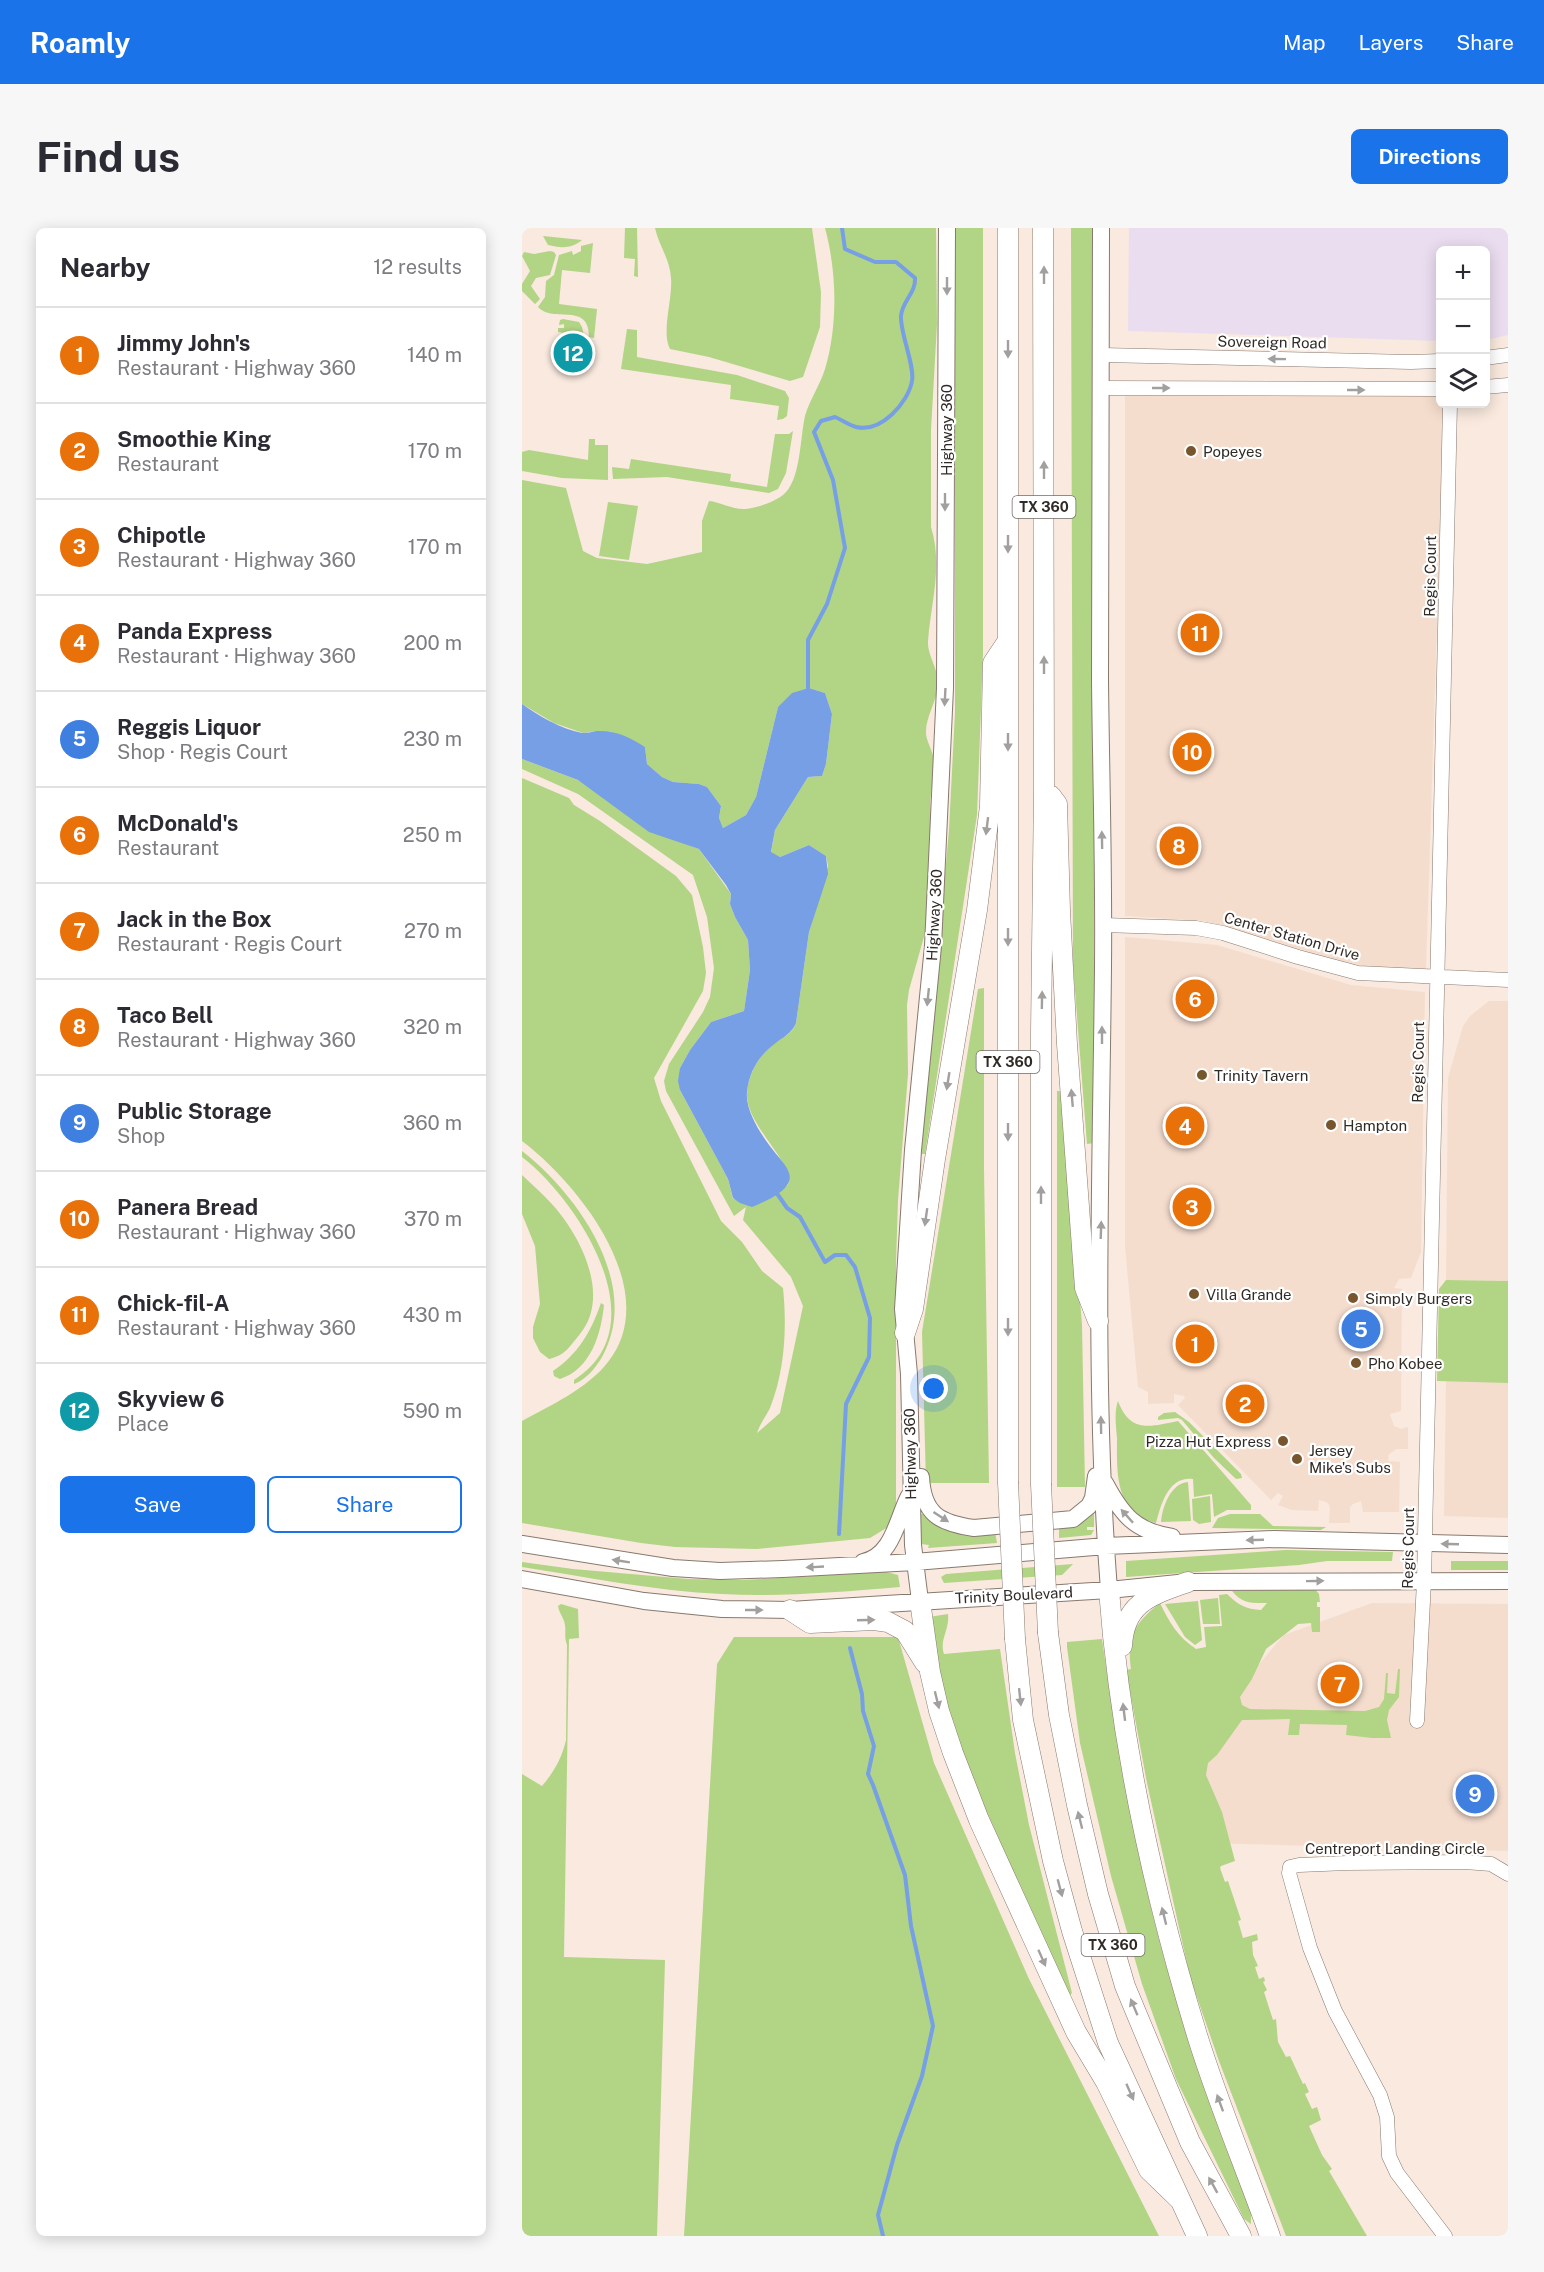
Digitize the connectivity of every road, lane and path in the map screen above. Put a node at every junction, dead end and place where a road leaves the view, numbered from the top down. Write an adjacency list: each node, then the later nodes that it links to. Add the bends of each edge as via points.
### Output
1 (947, 228): 20 (main road, Highway 360, one-way to 20, via 945,688 933,946 904,1273)
2 (1008, 228): 14 (highway, TX 360, one-way to 14)
3 (1043, 228): 15 (highway, TX 360, one-way to 3)
4 (1101, 228): 5 (main road)
5 (1102, 355): 8 (street, Sovereign Road, one-way to 5); 11 (main road)
6 (1508, 355): 7 (street)
7 (1490, 357)
8 (1436, 361)
9 (1508, 385): 10 (street)
10 (1490, 387)
11 (1102, 388): 12 (street, one-way to 12); 16 (main road, one-way to 11)
12 (1436, 389)
13 (1450, 408): 17 (street, Regis Court)
14 (1007, 642): 20 (highway, one-way to 20, via 993,663 990,806 977,910 913,1309); 43 (highway, TX 360, one-way to 43, bridge, via 1008,1482 1023,1720 1053,1861 1108,2043)
15 (1044, 787): 19 (highway, one-way to 15, via 1085,1288 1067,1044 1057,804); 45 (highway, TX 360, one-way to 15, bridge, via 1190,2142 1125,1986 1098,1894 1059,1715 1048,1633 1041,1484)
16 (1103, 925): 17 (street, Center Station Drive, via 1196,928 1358,973); 19 (main road, one-way to 16)
17 (1437, 978): 18 (street, Center Station Drive); 26 (street, Regis Court)
18 (1508, 980)
19 (1098, 1321): 22 (main road, one-way to 19)
20 (905, 1334): 21 (main road, Highway 360)
21 (909, 1428): 22 (main road, one-way to 22, via 919,1452 923,1500 938,1517 974,1528 1063,1521 1081,1514 1093,1498); 24 (main road, Highway 360)
22 (1101, 1452): 23 (main road)
23 (1103, 1480): 25 (main road, one-way to 23, via 1143,1529 1123,1512); 29 (main road)
24 (911, 1492): 30 (main road, Highway 360); 31 (main road, via 898,1527 882,1553 869,1561)
25 (1200, 1542): 26 (main road, one-way to 25, via 1274,1539); 29 (main road)
26 (1424, 1543): 28 (main road, one-way to 26); 33 (street, Regis Court)
27 (522, 1544): 31 (main road, one-way to 27, via 674,1568)
28 (1508, 1545)
29 (1106, 1546): 30 (main road); 36 (main road)
30 (915, 1562): 31 (main road); 37 (main road, Highway 360)
31 (845, 1566)
32 (522, 1579): 38 (main road, Trinity Boulevard, one-way to 38, via 664,1603)
33 (1424, 1581): 34 (main road, Trinity Boulevard); 35 (main road, Trinity Boulevard, one-way to 33); 41 (street, Regis Court)
34 (1508, 1581)
35 (1188, 1582): 36 (main road, Trinity Boulevard); 40 (highway, via 1148,1597 1130,1614 1122,1638)
36 (1109, 1590): 37 (main road, Trinity Boulevard); 40 (highway)
37 (920, 1601): 38 (main road, Trinity Boulevard); 39 (highway)
38 (790, 1610): 39 (highway, one-way to 39, via 810,1623 888,1622 905,1631)
39 (930, 1672): 43 (highway, one-way to 43, via 953,1754 979,1820 1076,2032 1106,2082 1149,2170)
40 (1120, 1682): 46 (highway, one-way to 40, via 1213,2082 1178,1968 1140,1811)
41 (1417, 1721)
42 (1508, 1874): 47 (street, Centreport Landing Circle, via 1491,1864 1465,1862 1290,1867 1310,1948 1335,2011 1380,2095 1387,2117 1389,2156 1397,2173)
43 (1179, 2199): 44 (highway, TX 360)
44 (1197, 2236)
45 (1241, 2236)
46 (1270, 2236)
47 (1445, 2236)

